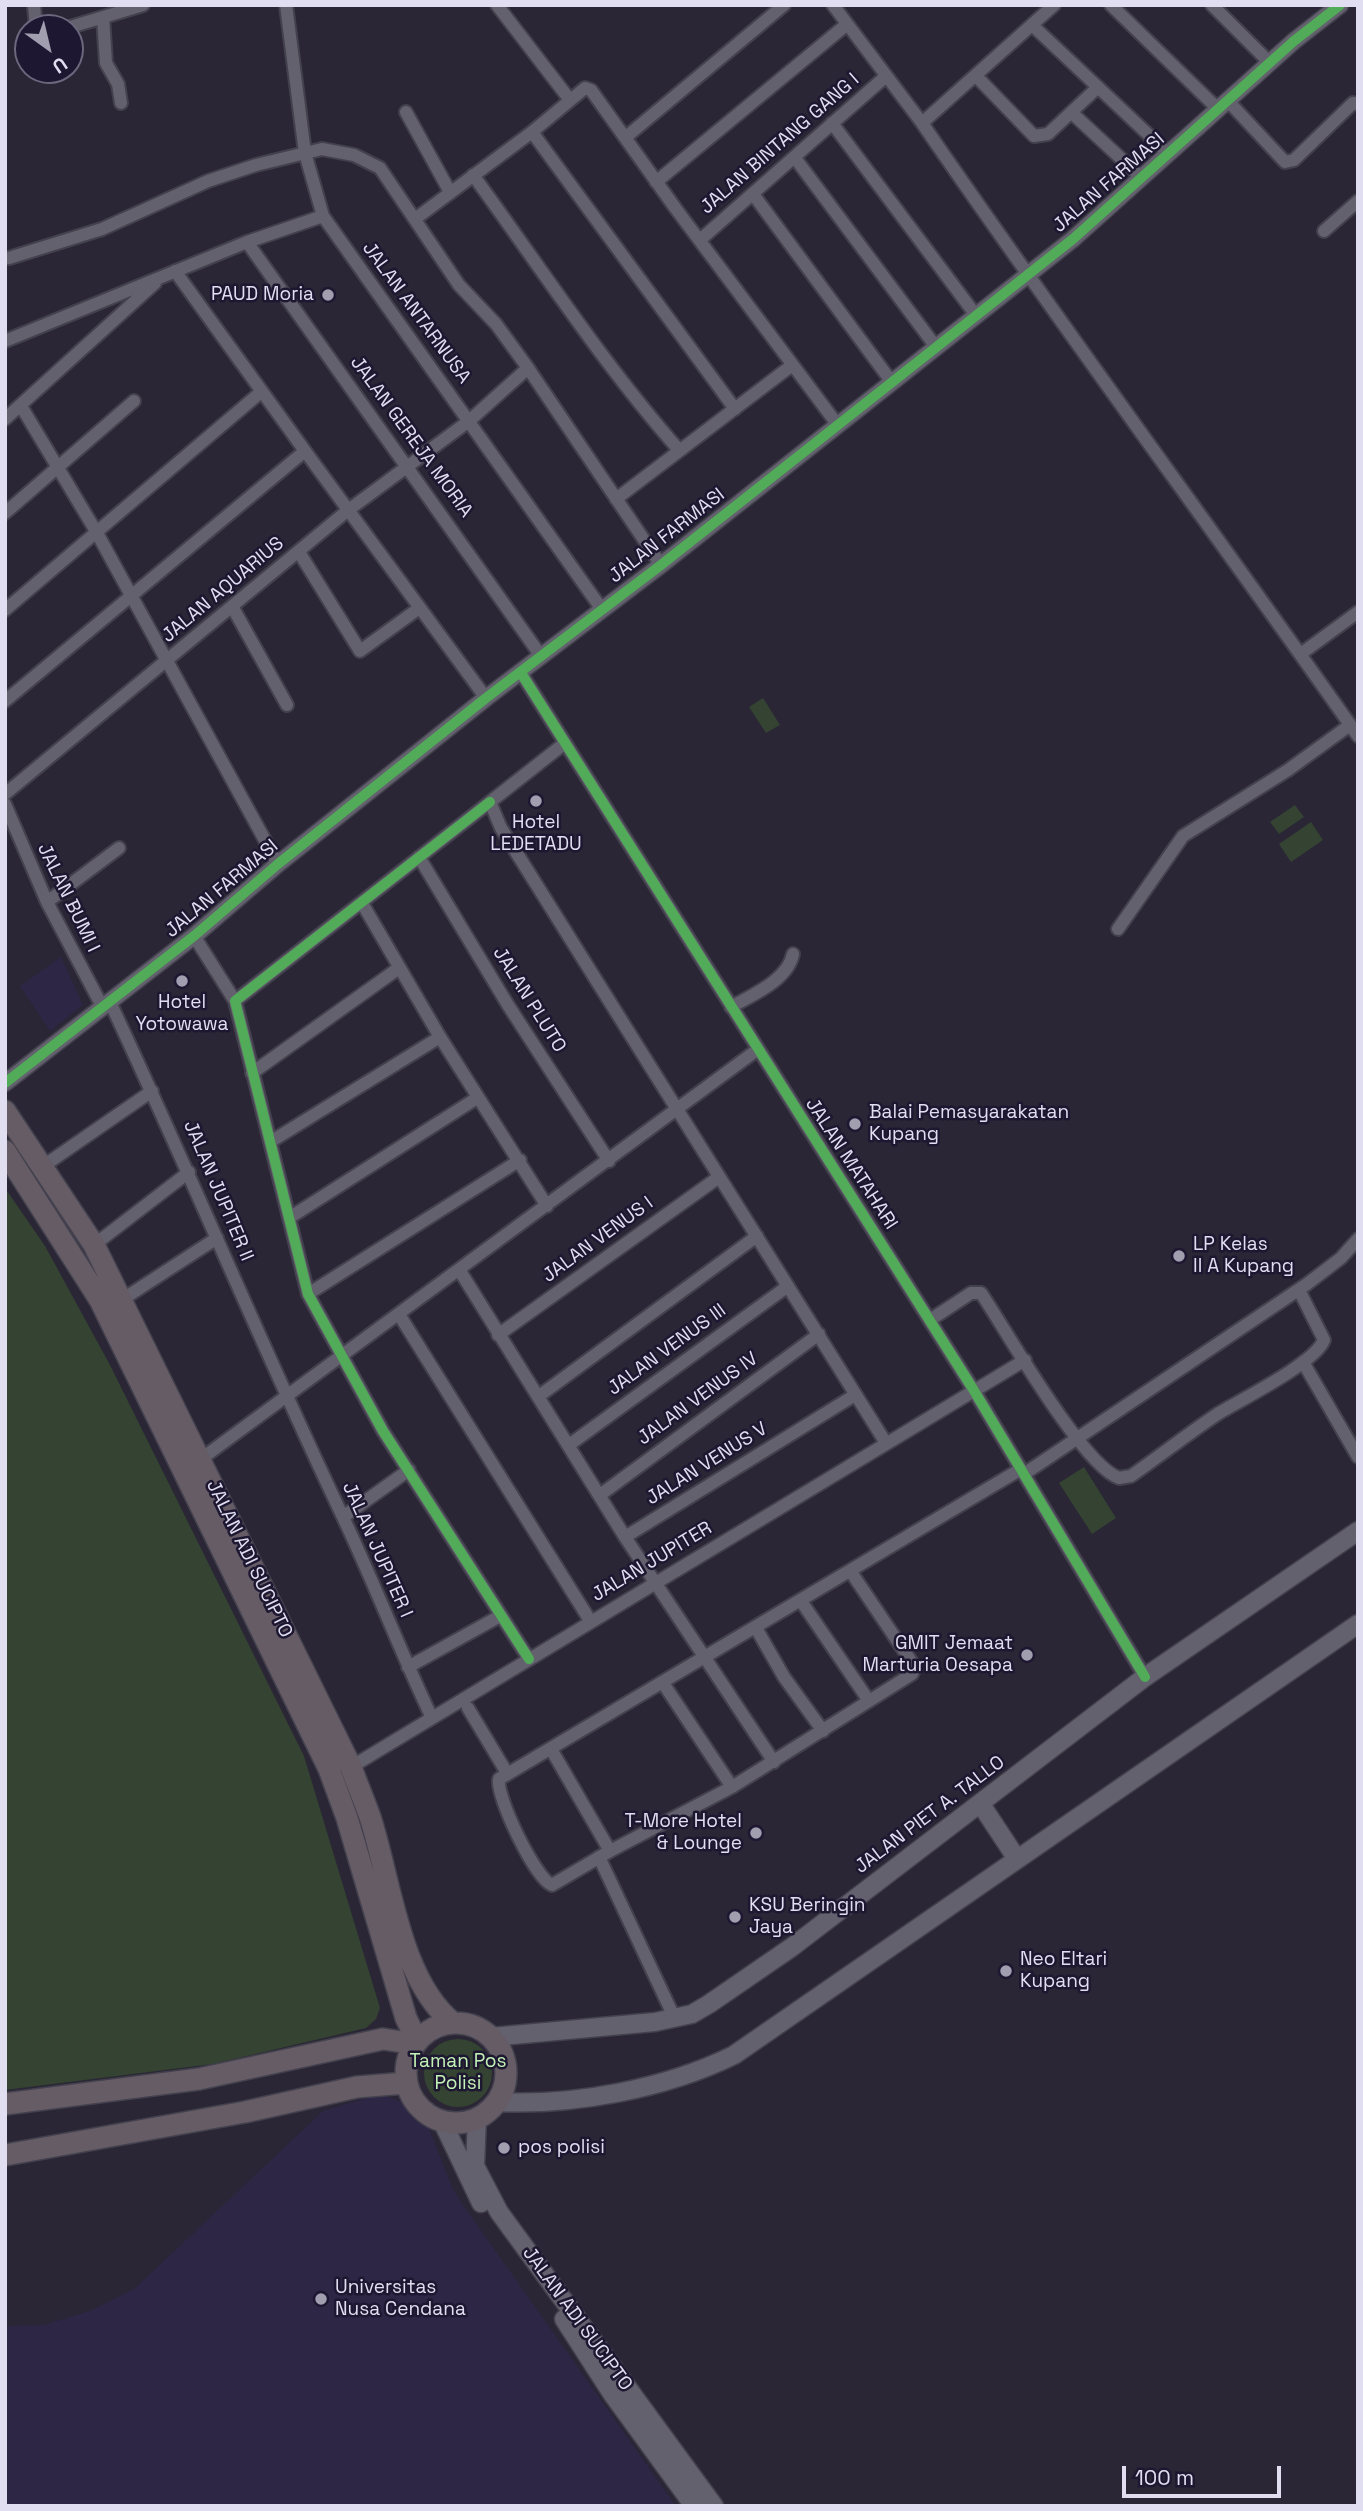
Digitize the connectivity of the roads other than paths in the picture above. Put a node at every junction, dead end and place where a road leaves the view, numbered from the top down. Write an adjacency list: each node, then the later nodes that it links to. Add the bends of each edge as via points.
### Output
1 (143, 5): 10 (street)
2 (286, 5): 28 (street, JALAN ANTARNUSA)
3 (497, 5): 18 (street)
4 (784, 5): 27 (street)
5 (833, 5): 13 (street)
6 (1054, 5): 12 (street)
7 (1111, 5): 21 (street)
8 (1212, 5): 14 (street)
9 (1340, 5): 14 (street, JALAN FARMASI)
10 (103, 17): 11 (street); 19 (street, via 106,63 118,84)
11 (84, 23)
12 (1032, 24): 15 (street); 17 (street)
13 (846, 25): 16 (street); 33 (street)
14 (1270, 63): 21 (street, JALAN FARMASI)
15 (976, 76): 23 (street, via 1030,135 1048,134); 25 (street)
16 (885, 77): 24 (street, JALAN BINTANG GANG I); 25 (street)
17 (1097, 88): 23 (street); 29 (street)
18 (570, 100): 26 (street); 27 (street, via 589,87)
19 (121, 103)
20 (1358, 104): 21 (street, via 1353,103 1294,160 1285,162)
21 (1224, 106): 29 (street, JALAN FARMASI)
22 (406, 112): 34 (street)
23 (1072, 113): 32 (street)
24 (832, 123): 30 (street, JALAN BINTANG GANG I); 46 (street)
25 (922, 123): 44 (street)
26 (532, 132): 31 (street); 55 (street)
27 (626, 137): 33 (street)
28 (305, 153): 37 (street, JALAN ANTARNUSA); 38 (street, via 335,151 380,168); 42 (street, via 208,181 102,229)
29 (1169, 154): 32 (street, JALAN FARMASI)
30 (795, 158): 35 (street, JALAN BINTANG GANG I); 48 (street)
31 (473, 175): 34 (street); 59 (street, via 592,344)
32 (1142, 178): 44 (street, JALAN FARMASI)
33 (656, 182): 40 (street)
34 (450, 192): 38 (street)
35 (753, 194): 40 (street, JALAN BINTANG GANG I); 51 (street)
36 (1358, 201): 39 (street)
37 (323, 216): 41 (street); 57 (street, JALAN ANTARNUSA)
38 (415, 219): 50 (street, via 459,285 496,324)
39 (1324, 231)
40 (700, 240): 49 (street)
41 (247, 242): 43 (street); 61 (street, JALAN GEREJA MORIA)
42 (9, 258)
43 (176, 271): 45 (street); 52 (street)
44 (1027, 276): 46 (street, JALAN FARMASI); 75 (street)
45 (157, 280): 47 (street); 54 (street)
46 (975, 314): 48 (street, JALAN FARMASI)
47 (5, 341)
48 (936, 347): 51 (street, JALAN FARMASI)
49 (791, 366): 55 (street); 58 (street)
50 (528, 368): 57 (street, JALAN AQUARIUS); 63 (street)
51 (891, 381): 58 (street, JALAN FARMASI)
52 (261, 392): 60 (street); 66 (street)
53 (134, 401): 62 (street)
54 (21, 406): 56 (street); 62 (street)
55 (735, 409): 59 (street)
56 (5, 419)
57 (469, 421): 61 (street, JALAN AQUARIUS); 71 (street, JALAN ANTARNUSA)
58 (837, 424): 68 (street, JALAN FARMASI)
59 (680, 450): 63 (street)
60 (305, 451): 64 (street); 69 (street)
61 (408, 465): 64 (street, JALAN AQUARIUS); 76 (street, JALAN GEREJA MORIA)
62 (59, 467): 65 (street); 66 (street)
63 (615, 499): 68 (street)
64 (348, 511): 67 (street, JALAN AQUARIUS); 72 (street)
65 (5, 513)
66 (97, 533): 69 (street); 73 (street)
67 (299, 551): 70 (street, JALAN AQUARIUS); 72 (street, via 360,651)
68 (661, 565): 71 (street, JALAN FARMASI)
69 (130, 594): 77 (street); 80 (street)
70 (233, 608): 77 (street, JALAN AQUARIUS); 81 (street)
71 (601, 608): 76 (street, JALAN FARMASI)
72 (418, 609): 79 (street)
73 (5, 610)
74 (1357, 614): 75 (street)
75 (1302, 653): 82 (street)
76 (541, 656): 78 (street, JALAN FARMASI)
77 (167, 664): 85 (street, JALAN AQUARIUS); 90 (street)
78 (521, 673): 79 (street, JALAN FARMASI); 84 (street, JALAN MATAHARI)
79 (486, 698): 90 (street, JALAN FARMASI)
80 (5, 701)
81 (288, 705)
82 (1350, 725): 83 (street); 93 (street, via 1183,836)
83 (1358, 736)
84 (565, 743): 86 (street); 99 (street, JALAN MATAHARI)
85 (5, 794)
86 (490, 802): 89 (street); 106 (street, via 501,828)
87 (5, 804): 91 (street, JALAN BUMI I)
88 (119, 848): 91 (street)
89 (419, 857): 92 (street); 111 (street, JALAN PLUTO)
90 (278, 864): 94 (street, JALAN FARMASI)
91 (47, 902): 98 (street, JALAN BUMI I)
92 (362, 903): 96 (street); 97 (street)
93 (1118, 929)
94 (194, 936): 97 (street); 98 (street, JALAN FARMASI)
95 (793, 954): 99 (street, via 777,978)
96 (399, 968): 100 (street); 102 (street)
97 (235, 1001): 102 (street)
98 (106, 1003): 103 (street, JALAN FARMASI); 104 (street, JALAN JUPITER II)
99 (731, 1007): 101 (street, JALAN MATAHARI)
100 (440, 1037): 105 (street); 108 (street)
101 (757, 1050): 106 (street); 127 (street, JALAN MATAHARI)
102 (252, 1073): 108 (street)
103 (5, 1083)
104 (152, 1091): 112 (street); 113 (street, JALAN JUPITER II)
105 (477, 1098): 110 (street); 116 (street)
106 (678, 1107): 111 (street); 114 (street)
107 (5, 1111): 112 (highway, JALAN ADI SUCIPTO)
108 (270, 1142): 116 (street)
109 (5, 1151): 137 (highway, JALAN ADI SUCIPTO)
110 (520, 1160): 115 (street); 124 (street)
111 (609, 1161): 115 (street)
112 (42, 1167): 120 (highway, JALAN ADI SUCIPTO)
113 (189, 1172): 118 (street, JALAN JUPITER II); 120 (street)
114 (719, 1177): 117 (street); 128 (street, JALAN VENUS I)
115 (547, 1206): 121 (street)
116 (289, 1218): 124 (street)
117 (757, 1236): 122 (street); 135 (street)
118 (217, 1238): 125 (street); 136 (street, JALAN JUPITER II)
119 (1358, 1239): 123 (street)
120 (94, 1245): 125 (highway, JALAN ADI SUCIPTO)
121 (460, 1271): 126 (street); 128 (street)
122 (788, 1286): 129 (street); 140 (street, JALAN VENUS III)
123 (1299, 1290): 132 (street, via 1324,1340); 138 (street)
124 (308, 1294): 130 (street)
125 (120, 1301): 137 (highway, JALAN ADI SUCIPTO)
126 (400, 1316): 130 (street); 153 (street)
127 (930, 1320): 131 (street, via 978,1291); 133 (street, JALAN MATAHARI)
128 (498, 1335): 135 (street)
129 (819, 1335): 134 (street); 145 (street, JALAN VENUS IV)
130 (342, 1359): 136 (street); 143 (street)
131 (1025, 1360): 133 (street, JALAN JUPITER); 138 (street)
132 (1303, 1362): 138 (street, via 1222,1411 1131,1476 1113,1476); 141 (street)
133 (973, 1390): 139 (street, JALAN JUPITER); 144 (street, JALAN MATAHARI)
134 (855, 1395): 139 (street); 148 (street, JALAN VENUS V)
135 (538, 1396): 140 (street)
136 (286, 1399): 142 (street); 146 (street, JALAN JUPITER I)
137 (164, 1410): 142 (highway, JALAN ADI SUCIPTO); 176 (highway, JALAN ADI SUCIPTO, via 334,1780)
138 (1078, 1440): 144 (street)
139 (886, 1443): 150 (street, JALAN JUPITER)
140 (569, 1446): 145 (street)
141 (1358, 1457)
142 (201, 1459): 167 (highway, JALAN ADI SUCIPTO)
143 (409, 1470): 146 (street); 152 (street)
144 (1022, 1472): 149 (street); 159 (street, JALAN MATAHARI)
145 (600, 1495): 148 (street)
146 (343, 1517): 158 (street, JALAN JUPITER I)
147 (1358, 1531): 159 (main road, JALAN PIET A. TALLO)
148 (625, 1536): 150 (street)
149 (851, 1572): 151 (street); 161 (street, via 915,1667 912,1674)
150 (656, 1582): 153 (street, JALAN JUPITER); 157 (street)
151 (801, 1601): 155 (street); 161 (street)
152 (500, 1616): 156 (street); 158 (street)
153 (590, 1622): 156 (street, JALAN JUPITER)
154 (1358, 1624): 172 (main road)
155 (756, 1628): 157 (street); 164 (street)
156 (529, 1658): 163 (street, JALAN JUPITER)
157 (705, 1658): 160 (street); 166 (street)
158 (408, 1667): 163 (street, JALAN JUPITER I)
159 (1145, 1677): 170 (main road, JALAN PIET A. TALLO)
160 (663, 1683): 165 (street); 169 (street)
161 (869, 1701): 164 (street)
162 (468, 1708): 168 (street)
163 (432, 1718): 167 (street, JALAN JUPITER)
164 (823, 1731): 166 (street)
165 (551, 1749): 168 (street); 171 (street)
166 (774, 1762): 169 (street)
167 (351, 1767): 174 (highway, JALAN ADI SUCIPTO, via 410,1957 427,1995)
168 (507, 1773): 171 (street, via 499,1779 499,1792 547,1883 559,1883)
169 (732, 1787): 171 (street)
170 (980, 1803): 172 (main road); 173 (main road, JALAN PIET A. TALLO, via 739,1986)
171 (605, 1854): 173 (street)
172 (1017, 1858): 178 (main road, via 779,2027 707,2068 613,2092 533,2104)
173 (676, 2019): 175 (main road, JALAN PIET A. TALLO)
174 (453, 2023): 175 (highway, via 467,2024); 176 (highway, via 440,2025)
175 (491, 2037): 178 (highway, via 502,2052 506,2069)
176 (416, 2043): 177 (highway, via 408,2056); 179 (highway, via 383,2039 200,2079)
177 (406, 2083): 181 (highway, via 419,2106); 182 (highway, via 357,2087)
178 (496, 2102): 180 (highway)
179 (5, 2104)
180 (477, 2118): 181 (highway); 184 (main road, JALAN ADI SUCIPTO, via 475,2166 499,2213)
181 (442, 2121): 183 (main road, JALAN ADI SUCIPTO, via 488,2214)
182 (5, 2155)
183 (694, 2506)
184 (714, 2506)

